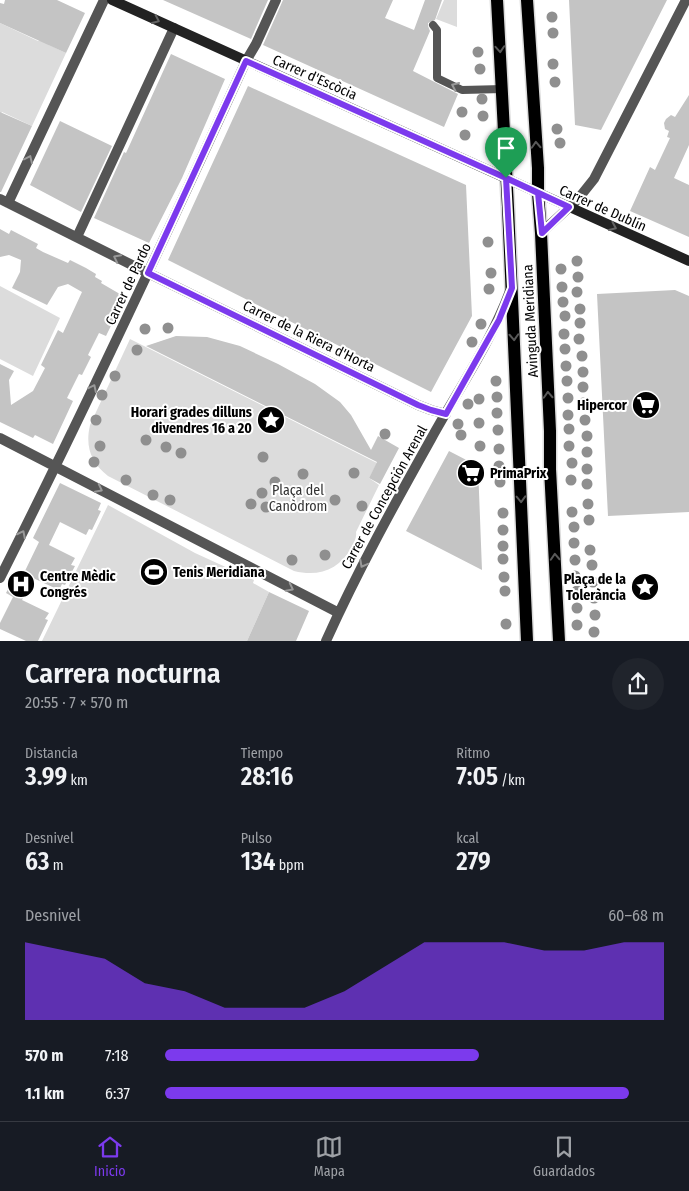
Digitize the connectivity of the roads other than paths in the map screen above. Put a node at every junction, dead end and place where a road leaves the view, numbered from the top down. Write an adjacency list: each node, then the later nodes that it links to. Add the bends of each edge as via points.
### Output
1 (104, 0): 13 (street, one-way to 1)
2 (112, 0): 8 (main road, Carrer d'Escòcia, one-way to 8)
3 (276, 0): 9 (street, Carrer de Pardo)
4 (497, 0): 10 (main road, Avinguda Meridiana, one-way to 10)
5 (527, 0): 12 (main road, Avinguda Meridiana, one-way to 5)
6 (686, 0): 14 (street, via 594,179)
7 (432, 25): 10 (lane, one-way to 7, via 462,90 437,78 437,30)
8 (174, 28): 9 (main road, Carrer d'Escòcia); 16 (street)
9 (246, 61): 11 (main road, Carrer d'Escòcia); 18 (street, Carrer de Pardo)
10 (503, 89): 11 (main road, Avinguda Meridiana)
11 (506, 178): 12 (main road, Carrer de Dublín); 19 (main road, Avinguda Meridiana)
12 (538, 193): 14 (main road, Carrer de Dublín); 15 (main road, Avinguda Meridiana)
13 (4, 201): 16 (street, Carrer de la Riera d'Horta)
14 (569, 207): 15 (street); 17 (main road, Carrer de Dublín, one-way to 17)
15 (542, 233): 27 (main road, Avinguda Meridiana, one-way to 15)
16 (77, 237): 18 (street, Carrer de la Riera d'Horta, one-way to 16)
17 (689, 262)
18 (148, 273): 20 (street, Carrer de la Riera d'Horta, via 418,405); 22 (street, Carrer de Pardo, one-way to 18)
19 (512, 288): 20 (street, Carrer de Concepción Arenal, via 499,320); 26 (main road, Avinguda Meridiana, one-way to 26)
20 (446, 414): 24 (street, Carrer de Concepción Arenal, one-way to 24)
21 (0, 438): 22 (street)
22 (56, 467): 23 (street, Carrer de Pardo, one-way to 22); 24 (street, one-way to 24)
23 (0, 578)
24 (339, 613): 25 (street, Carrer de Concepción Arenal)
25 (326, 641)
26 (527, 641)
27 (559, 641)

